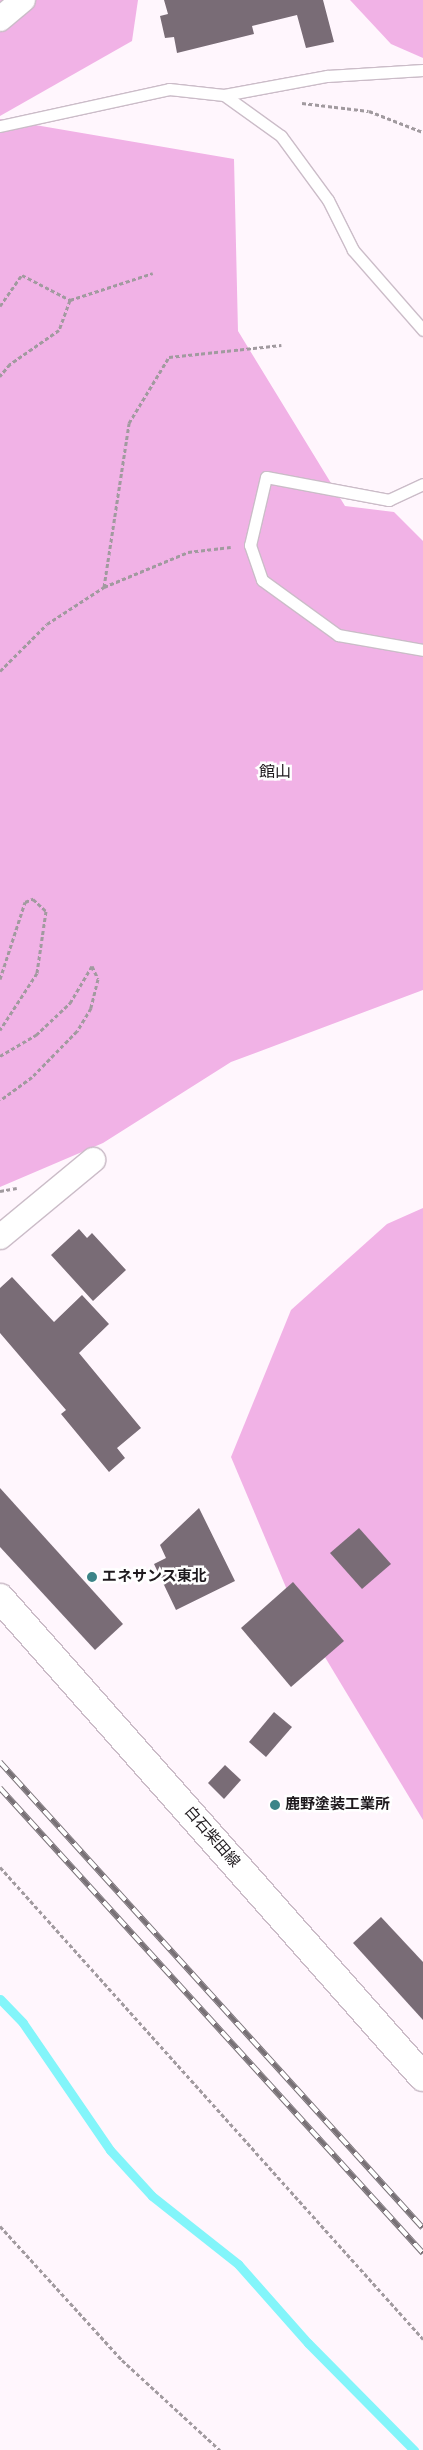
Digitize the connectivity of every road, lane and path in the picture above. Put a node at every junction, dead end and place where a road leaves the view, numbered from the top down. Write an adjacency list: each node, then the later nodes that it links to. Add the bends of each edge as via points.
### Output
1 (23, 0): 2 (street)
2 (0, 19)
3 (423, 70): 4 (lane, via 327,76)
4 (264, 89): 5 (lane); 7 (path, via 294,102 369,111)
5 (224, 95): 6 (lane, via 169,90); 11 (lane, via 281,136 328,200 353,250)
6 (0, 126)
7 (423, 132)
8 (153, 273): 9 (path)
9 (70, 300): 10 (path, via 22,275); 13 (path, via 60,330 10,364)
10 (0, 306)
11 (423, 330)
12 (281, 345): 16 (path, via 169,357 129,423)
13 (0, 376)
14 (423, 484): 15 (lane, via 389,500 266,476)
15 (250, 545): 16 (path, via 188,552); 17 (lane, via 262,580 338,635)
16 (104, 587): 18 (path, via 47,624)
17 (423, 650)
18 (0, 671)
19 (0, 979): 20 (path, via 25,902 33,899 46,910 37,973)
20 (0, 1030)
21 (0, 1056): 22 (path, via 36,1035 70,1004 92,966 98,979 93,1001 76,1031 32,1076)
22 (0, 1100)
23 (93, 1160): 24 (street)
24 (0, 1237)
25 (0, 1598): 27 (main road, 白石柴田線)
26 (0, 1868): 29 (path)
27 (423, 2077)
28 (0, 2226): 30 (path, via 122,2360)
29 (423, 2339)
30 (220, 2450)

